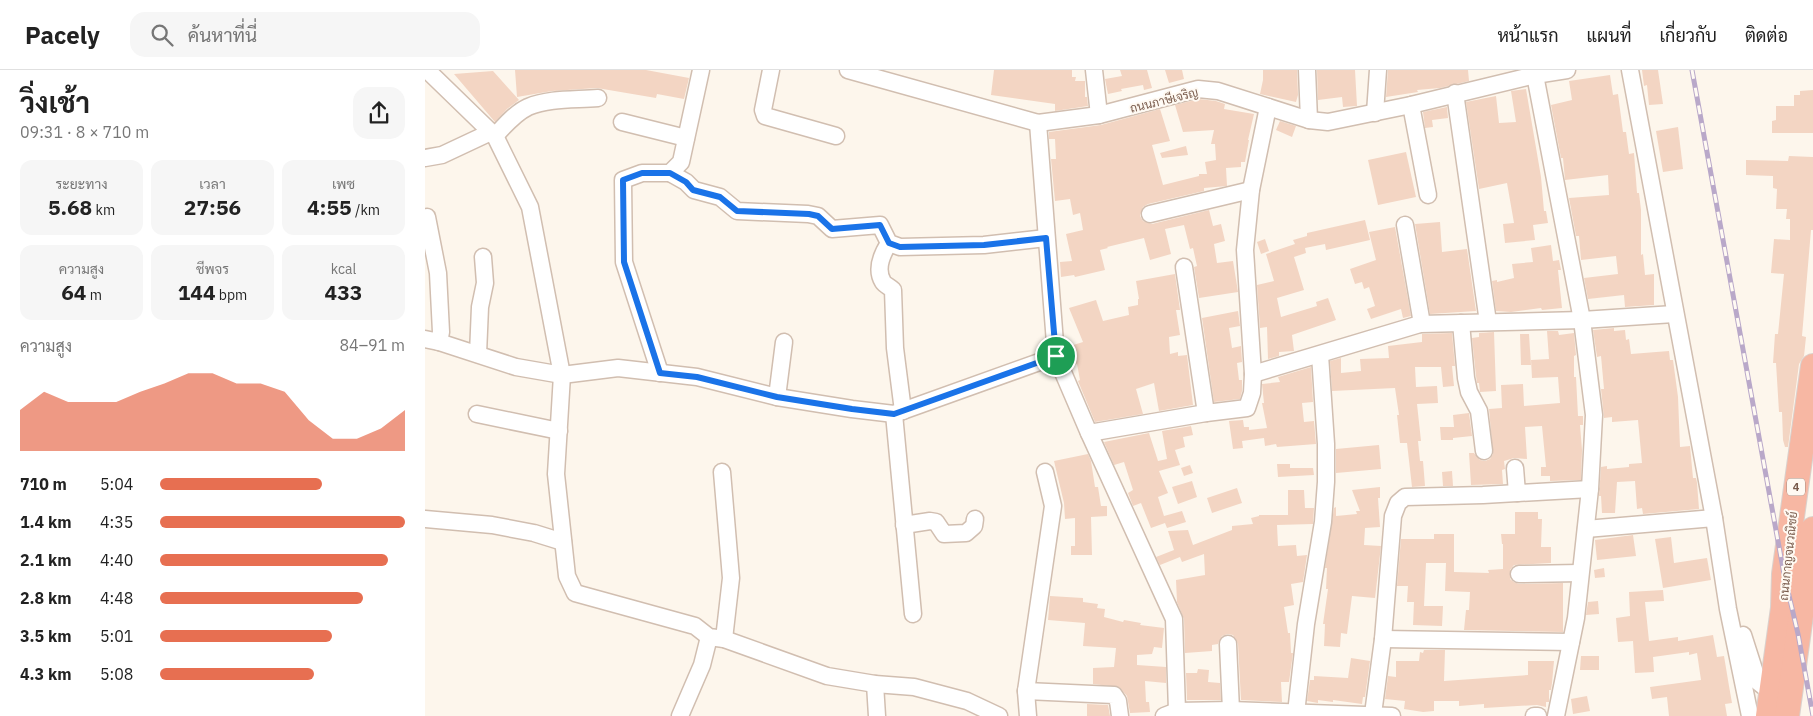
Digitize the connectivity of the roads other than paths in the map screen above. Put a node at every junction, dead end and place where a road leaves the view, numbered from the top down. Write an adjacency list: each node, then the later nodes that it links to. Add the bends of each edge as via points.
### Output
1 (427, 70): 20 (street)
2 (701, 70): 22 (street)
3 (771, 70): 21 (street, via 763,105 765,116)
4 (1094, 70): 16 (street)
5 (1307, 70): 17 (street)
6 (1378, 70): 15 (street)
7 (1567, 70): 10 (street, ถนนภาษีเจริญ)
8 (1630, 70): 34 (street)
9 (852, 71): 19 (street, ถนนภาษีเจริญ)
10 (1535, 75): 11 (street, ถนนภาษีเจริญ); 35 (street)
11 (1455, 94): 13 (street, ถนนภาษีเจริญ); 36 (street)
12 (598, 98): 20 (street, via 547,101 526,108)
13 (1411, 104): 15 (street, ถนนภาษีเจริญ); 26 (street)
14 (1268, 107): 16 (street, ถนนภาษีเจริญ, via 1218,91 1198,89); 17 (street, ถนนภาษีเจริญ); 25 (street)
15 (1375, 113): 17 (street, ถนนภาษีเจริญ, via 1328,122)
16 (1099, 115): 19 (street, ถนนภาษีเจริญ)
17 (1309, 120)
18 (622, 122): 22 (street)
19 (1038, 123): 30 (street)
20 (493, 134): 23 (street, via 442,155); 47 (street, via 530,206)
21 (837, 136)
22 (686, 138): 24 (street, via 681,162)
23 (425, 158)
24 (670, 173): 31 (street, via 693,190 720,197 737,211 809,214 818,216 832,229 880,225); 45 (street, via 642,173 623,180 624,262)
25 (1251, 190): 27 (street); 46 (street, via 1245,250)
26 (1428, 195)
27 (1150, 214)
28 (427, 217): 39 (street, via 438,273 441,332)
29 (1405, 225): 38 (street)
30 (1046, 238): 31 (street, via 984,245 900,247); 43 (street)
31 (889, 243): 49 (street, via 880,256 883,282 893,290)
32 (483, 257): 41 (street, via 485,283)
33 (1184, 267): 50 (street)
34 (1674, 314): 35 (street); 60 (street)
35 (1582, 320): 36 (street); 58 (street, via 1594,415)
36 (1488, 322): 37 (street)
37 (1461, 323): 38 (street); 54 (street, via 1466,378 1479,411)
38 (1420, 324): 42 (street)
39 (432, 341): 41 (street)
40 (784, 342): 48 (street)
41 (477, 354): 47 (street, via 516,367)
42 (1320, 355): 46 (street); 81 (street, via 1327,482 1305,634)
43 (1056, 356): 49 (street); 53 (street)
44 (1813, 366): 69 (highway, ถนนกาญจนวณิชย์ / 4, via 1784,574)
45 (660, 373): 47 (street, via 618,368); 48 (street, via 697,377)
46 (1253, 374): 50 (street, via 1247,408)
47 (562, 375): 52 (street)
48 (777, 397): 49 (street, via 852,409)
49 (898, 412): 63 (street)
50 (1206, 413): 53 (street)
51 (477, 414): 52 (street)
52 (559, 431): 66 (street, via 556,474)
53 (1089, 433): 80 (street, via 1174,619)
54 (1484, 451)
55 (1515, 468): 59 (street)
56 (722, 472): 72 (street, via 731,578)
57 (1045, 472): 77 (street, via 1053,506)
58 (1590, 489): 59 (street); 64 (street)
59 (1517, 493): 73 (street, via 1405,497 1398,503 1393,516)
60 (1714, 518): 64 (street); 70 (street)
61 (425, 519): 66 (street, via 492,525)
62 (975, 519): 63 (street, via 974,526 966,533 944,534 936,522 930,521)
63 (904, 525): 71 (street)
64 (1586, 529): 68 (street)
65 (1813, 529): 69 (highway, ถนนกาญจนวณิชย์ / 4)
66 (563, 542): 72 (street, via 567,576 575,593 695,626)
67 (1519, 574): 68 (street)
68 (1579, 574): 74 (street)
69 (1799, 608): 78 (highway, ถนนกาญจนวณิชย์ / 4); 93 (highway, ถนนกาญจนวณิชย์ / 4)
70 (1729, 610): 78 (street, via 1740,624 1758,682); 92 (street)
71 (913, 614)
72 (716, 638): 76 (street, via 827,676); 83 (street)
73 (1383, 639): 74 (street); 82 (street)
74 (1571, 642): 91 (street)
75 (1228, 644): 79 (street)
76 (875, 684): 84 (street); 85 (street, via 914,687 967,701)
77 (1026, 692): 86 (street); 87 (street, via 1114,696)
78 (1770, 705)
79 (1231, 710): 80 (street); 81 (street)
80 (1171, 714)
81 (1289, 714): 82 (street)
82 (1373, 714): 88 (street)
83 (679, 716)
84 (877, 716)
85 (999, 716)
86 (1028, 716)
87 (1120, 716)
88 (1392, 716)
89 (1534, 716): 90 (street)
90 (1538, 716)
91 (1556, 716)
92 (1751, 716)
93 (1787, 716)

